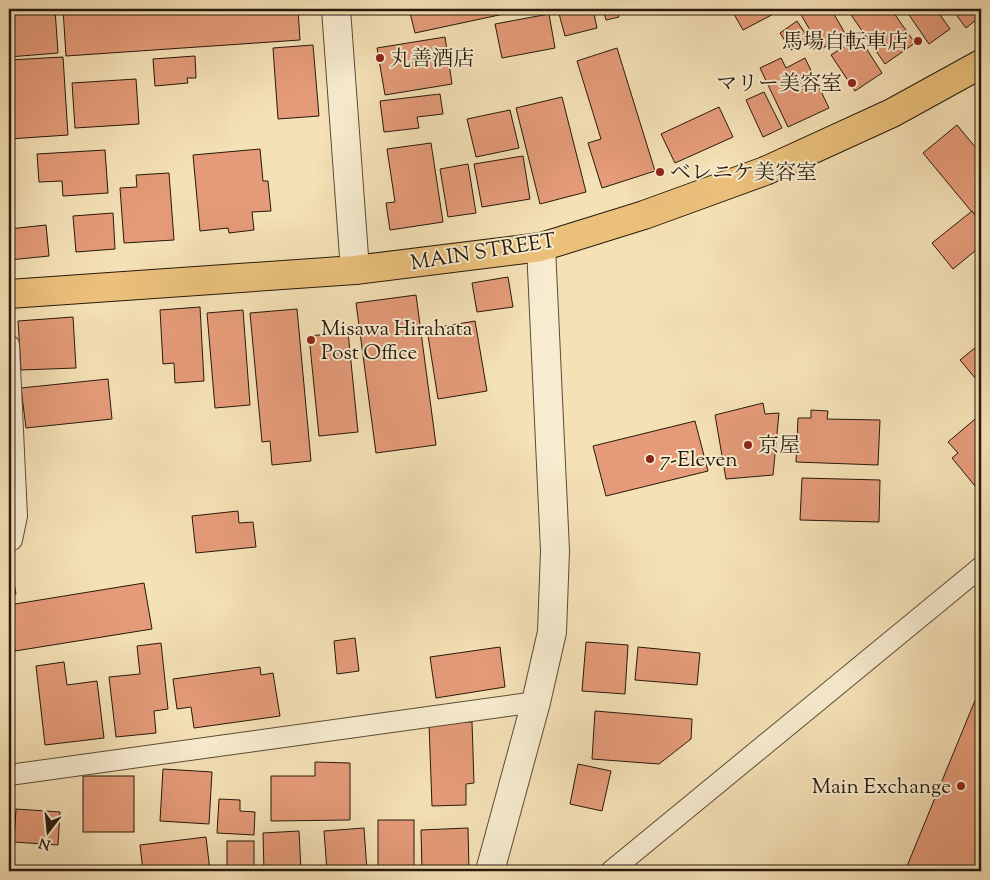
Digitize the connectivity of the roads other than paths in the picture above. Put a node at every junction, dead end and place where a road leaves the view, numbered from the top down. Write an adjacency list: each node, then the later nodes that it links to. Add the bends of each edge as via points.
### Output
1 (336, 9): 4 (street)
2 (981, 64): 3 (main road, MAIN STREET, via 892,113 765,171 644,215)
3 (541, 247): 4 (main road, MAIN STREET); 9 (street, via 555,551 552,632)
4 (354, 270): 5 (main road, MAIN STREET)
5 (9, 294)
6 (9, 345): 7 (lane, via 17,516 12,540)
7 (9, 540)
8 (981, 567): 12 (lane)
9 (536, 702): 10 (lane); 11 (street)
10 (9, 776)
11 (490, 871)
12 (611, 871)

